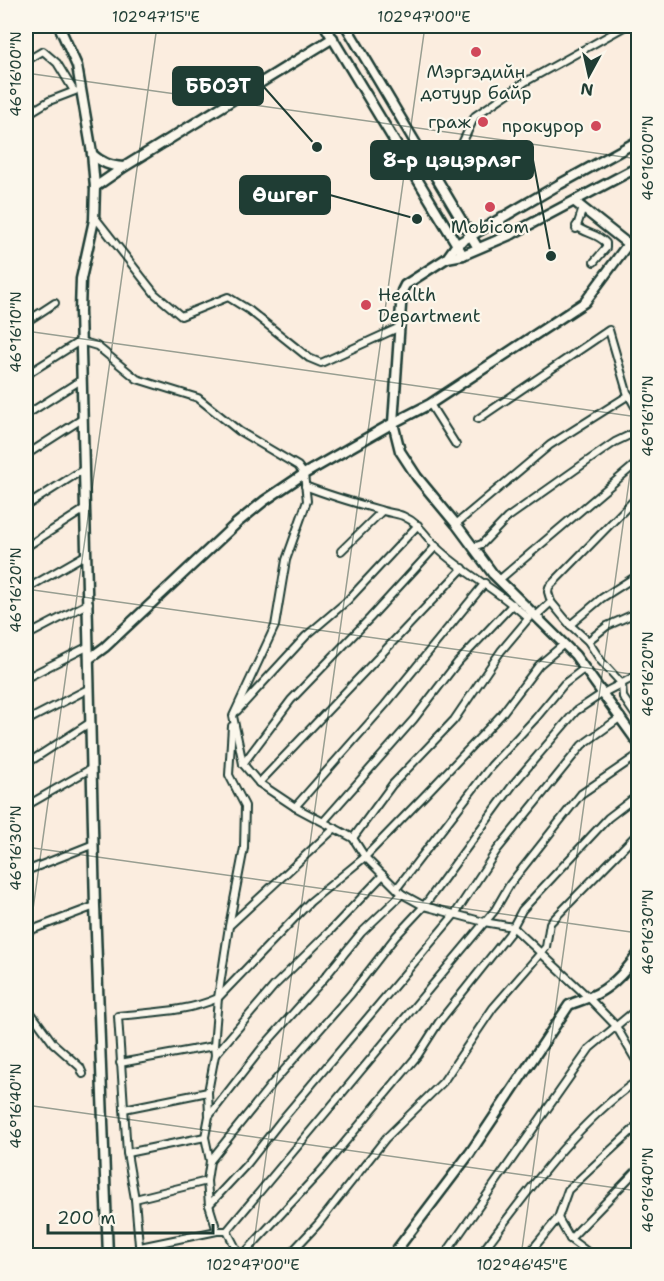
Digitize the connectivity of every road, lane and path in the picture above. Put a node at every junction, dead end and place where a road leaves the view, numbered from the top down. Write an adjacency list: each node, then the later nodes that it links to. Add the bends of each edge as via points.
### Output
1 (61, 26): 9 (street, via 73,54)
2 (325, 26): 5 (street)
3 (346, 26): 6 (street)
4 (626, 26): 15 (street, via 543,71 475,116 457,154)
5 (333, 38): 8 (street); 14 (street)
6 (365, 58): 8 (street); 15 (street)
7 (26, 61): 9 (street, via 43,51)
8 (350, 67): 23 (street)
9 (77, 90): 10 (street); 12 (street)
10 (26, 115)
11 (639, 141): 20 (street)
12 (92, 153): 14 (street, via 106,164); 16 (street)
13 (639, 166): 17 (street)
14 (124, 167): 16 (street)
15 (431, 170): 22 (street)
16 (95, 187): 19 (street)
17 (575, 202): 18 (street); 21 (street)
18 (583, 208): 24 (street); 29 (street, via 576,228 594,233 606,243)
19 (94, 216): 32 (street, via 155,294 181,316 228,297 321,363); 33 (street, via 81,279)
20 (502, 217): 21 (street, via 501,229); 22 (street)
21 (512, 234): 25 (street)
22 (471, 236): 23 (street); 25 (street)
23 (457, 244): 27 (street); 28 (street)
24 (628, 244): 26 (street); 37 (street, via 585,302)
25 (478, 248): 27 (street)
26 (639, 252)
27 (463, 255): 28 (street)
28 (447, 258): 32 (street, via 405,285)
29 (594, 262)
30 (55, 303): 31 (street)
31 (26, 322)
32 (399, 327): 42 (street)
33 (80, 341): 34 (street); 35 (street); 48 (street, via 97,346 137,379 198,398 239,431 298,466)
34 (26, 375)
35 (81, 380): 39 (street); 40 (street)
36 (630, 395): 38 (street); 41 (street, via 609,330); 54 (street, via 550,445)
37 (430, 405): 42 (street); 44 (street)
38 (639, 412)
39 (26, 415)
40 (82, 419): 45 (street); 47 (street)
41 (478, 419)
42 (393, 423): 48 (street); 54 (street, via 400,451)
43 (639, 431): 58 (street, via 589,460)
44 (456, 445)
45 (26, 455)
46 (639, 462): 63 (street)
47 (84, 469): 51 (street); 52 (street)
48 (304, 474): 49 (street); 76 (street, via 237,523)
49 (305, 486): 53 (street); 83 (street, via 307,501 286,560 275,626)
50 (639, 496): 66 (street, via 549,587)
51 (26, 506)
52 (85, 509): 57 (street); 60 (street)
53 (381, 511): 55 (street); 59 (street)
54 (456, 524): 58 (street)
55 (418, 525): 56 (street); 83 (street, via 346,601 306,636)
56 (436, 546): 61 (street); 91 (street, via 291,700)
57 (26, 547)
58 (473, 547): 63 (street)
59 (341, 551)
60 (87, 554): 65 (street); 67 (street)
61 (463, 568): 64 (street); 93 (street)
62 (639, 575): 71 (street, via 602,598)
63 (499, 580): 70 (street)
64 (485, 583): 68 (street); 96 (street)
65 (26, 589)
66 (551, 602): 70 (street); 71 (street)
67 (89, 603): 72 (street); 75 (street)
68 (513, 604): 70 (street); 97 (street, via 457,663 414,719)
69 (639, 612): 73 (street, via 607,626)
70 (532, 616): 74 (street); 100 (street, via 501,651 454,720 392,785)
71 (570, 625): 73 (street)
72 (26, 636)
73 (588, 641): 80 (street)
74 (564, 644): 77 (street); 102 (street, via 539,665 501,715)
75 (90, 646): 76 (street); 79 (street)
76 (90, 658): 81 (street)
77 (585, 668): 82 (street); 105 (street, via 564,684 491,766)
78 (639, 675): 80 (street)
79 (26, 678)
80 (622, 684): 82 (street); 85 (street, via 623,697)
81 (90, 688): 86 (street); 87 (street)
82 (603, 693): 84 (street); 108 (street, via 576,711 515,782)
83 (233, 716): 91 (street); 111 (street, via 229,775 245,806 244,848)
84 (621, 717): 88 (street); 109 (street, via 582,745 497,850)
85 (639, 719)
86 (26, 721)
87 (91, 722): 90 (street); 92 (street)
88 (639, 742)
89 (639, 755): 110 (street, via 581,794)
90 (26, 764)
91 (243, 765): 93 (street)
92 (93, 768): 95 (street); 101 (street)
93 (259, 783): 96 (street)
94 (639, 795): 112 (street, via 608,818 577,849 522,910)
95 (26, 806)
96 (295, 807): 97 (street)
97 (324, 821): 98 (street)
98 (335, 828): 100 (street); 111 (street)
99 (639, 833): 114 (street, via 550,923 546,947)
100 (352, 838): 102 (street)
101 (94, 844): 103 (street); 107 (street)
102 (364, 857): 104 (street); 116 (street, via 310,902)
103 (26, 871)
104 (383, 875): 105 (street); 122 (street, via 274,986)
105 (397, 888): 106 (street)
106 (402, 894): 108 (street); 129 (street, via 362,933 262,1048)
107 (96, 906): 113 (street); 144 (street)
108 (424, 906): 109 (street); 133 (street)
109 (455, 914): 110 (street); 137 (street)
110 (484, 922): 112 (street); 140 (street)
111 (229, 926): 116 (street)
112 (513, 927): 114 (street); 146 (street, via 418,1055 320,1172)
113 (26, 932)
114 (540, 953): 117 (street); 147 (street, via 493,1008 443,1082 386,1138)
115 (639, 954): 117 (street, via 607,988)
116 (218, 998): 121 (street); 123 (street, via 185,1009 118,1016)
117 (589, 998): 120 (street); 148 (street, via 569,1005 470,1153)
118 (26, 1006): 125 (street, via 53,1043)
119 (639, 1008): 120 (street)
120 (616, 1026): 124 (street); 149 (street, via 590,1048)
121 (213, 1046): 122 (street); 123 (street)
122 (215, 1055): 127 (street)
123 (120, 1063): 128 (street)
124 (639, 1064)
125 (83, 1074)
126 (639, 1080): 150 (street, via 622,1091 553,1158)
127 (208, 1092): 128 (street); 129 (street)
128 (124, 1108): 132 (street)
129 (209, 1116): 131 (street)
130 (639, 1125): 138 (street, via 568,1190)
131 (205, 1137): 132 (street); 133 (street)
132 (127, 1153): 136 (street)
133 (210, 1161): 135 (street)
134 (639, 1169): 141 (street)
135 (207, 1181): 136 (street); 137 (street)
136 (135, 1199): 142 (street)
137 (209, 1205): 139 (street)
138 (558, 1218): 141 (street); 151 (street)
139 (217, 1231): 140 (street); 142 (street)
140 (227, 1231): 146 (street)
141 (570, 1239): 143 (street)
142 (140, 1247): 145 (street)
143 (592, 1255)
144 (108, 1256)
145 (141, 1256)
146 (241, 1256)
147 (288, 1256)
148 (392, 1256)
149 (444, 1256)
150 (479, 1256)
151 (526, 1256)

